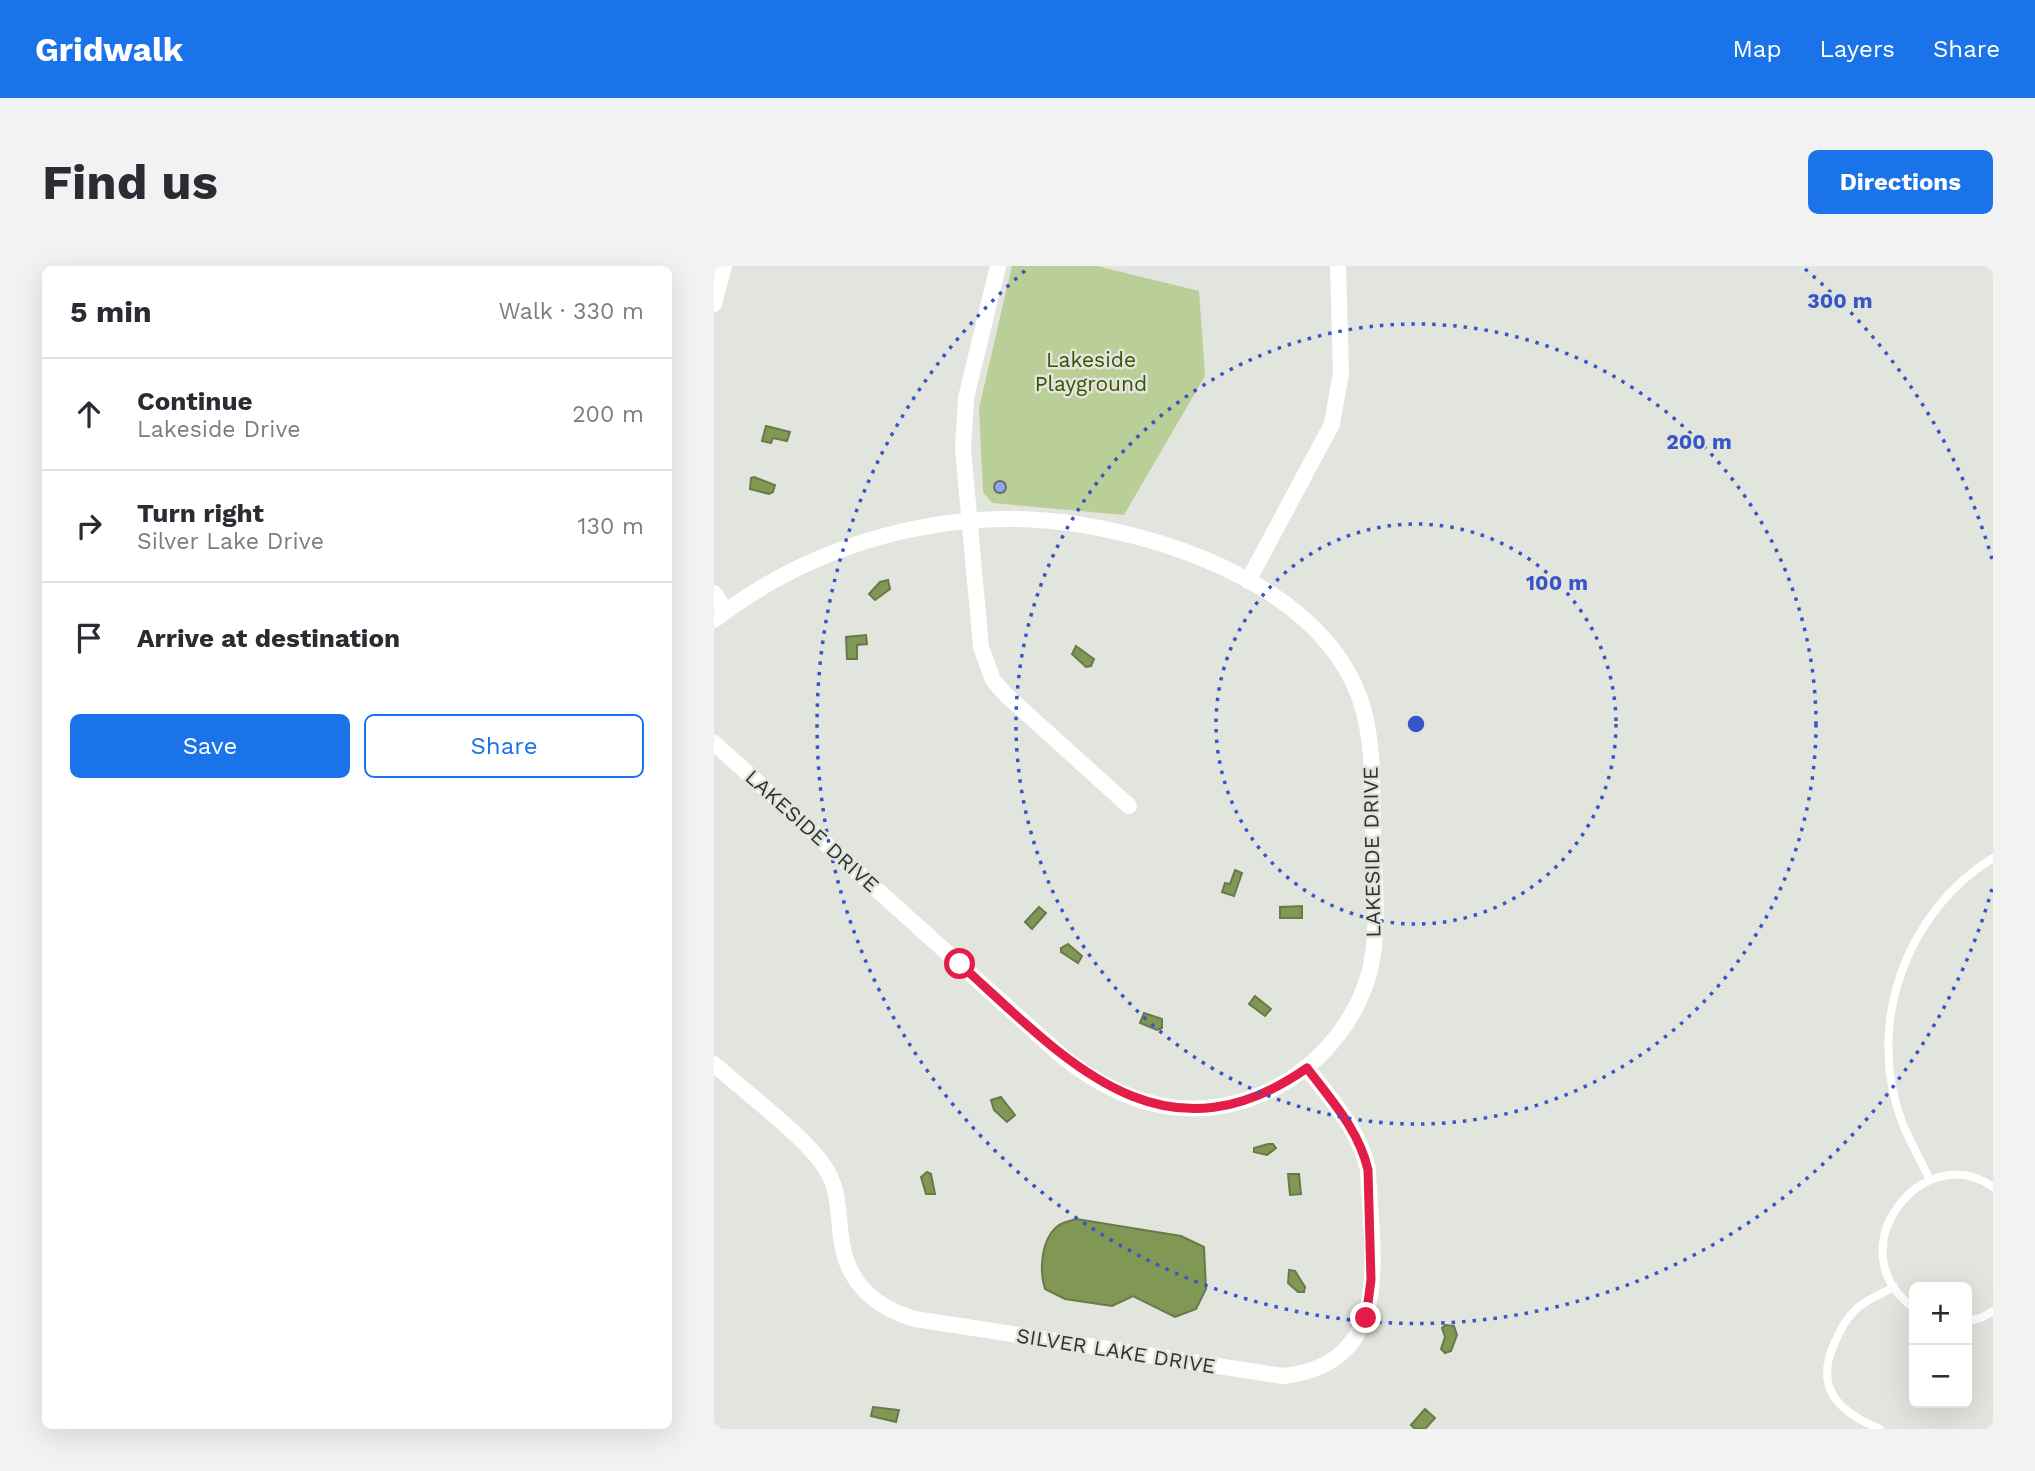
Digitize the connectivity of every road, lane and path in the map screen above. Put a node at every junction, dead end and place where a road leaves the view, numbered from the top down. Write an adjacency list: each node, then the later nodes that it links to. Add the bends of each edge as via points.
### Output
1 (724, 266): 4 (street)
2 (998, 266): 5 (street, via 963,415)
3 (1338, 266): 6 (street, via 1341,373 1332,424)
4 (714, 304)
5 (968, 521): 6 (street, LAKESIDE DRIVE, via 1066,523 1135,535); 8 (street, LAKESIDE DRIVE, via 897,532 838,551 795,570); 10 (street, via 979,638 993,680)
6 (1248, 581): 13 (street, LAKESIDE DRIVE, via 1307,621 1339,659 1361,702 1370,755 1375,917 1369,970 1349,1018)
7 (714, 593): 8 (street)
8 (720, 615)
9 (714, 743): 13 (street, LAKESIDE DRIVE, via 1063,1057 1104,1085 1159,1105 1216,1106 1265,1095)
10 (1129, 806)
11 (1993, 858): 14 (lane, via 1957,883 1931,912 1899,976 1889,1021 1891,1078 1902,1121)
12 (714, 1064): 13 (street, SILVER LAKE DRIVE, via 823,1165 839,1200 847,1264 878,1304 915,1319 1283,1376 1324,1368 1338,1358 1358,1335 1370,1301 1365,1155 1350,1125)
13 (1307, 1068)
14 (1930, 1180): 15 (lane, via 1959,1176); 16 (lane, via 1906,1195 1889,1219 1882,1246 1886,1275)
15 (1993, 1187)
16 (1894, 1287): 17 (lane); 20 (lane, via 1851,1315 1827,1364 1830,1391 1838,1404 1851,1416)
17 (1909, 1304)
18 (1993, 1311): 19 (lane)
19 (1972, 1320)
20 (1880, 1429)

